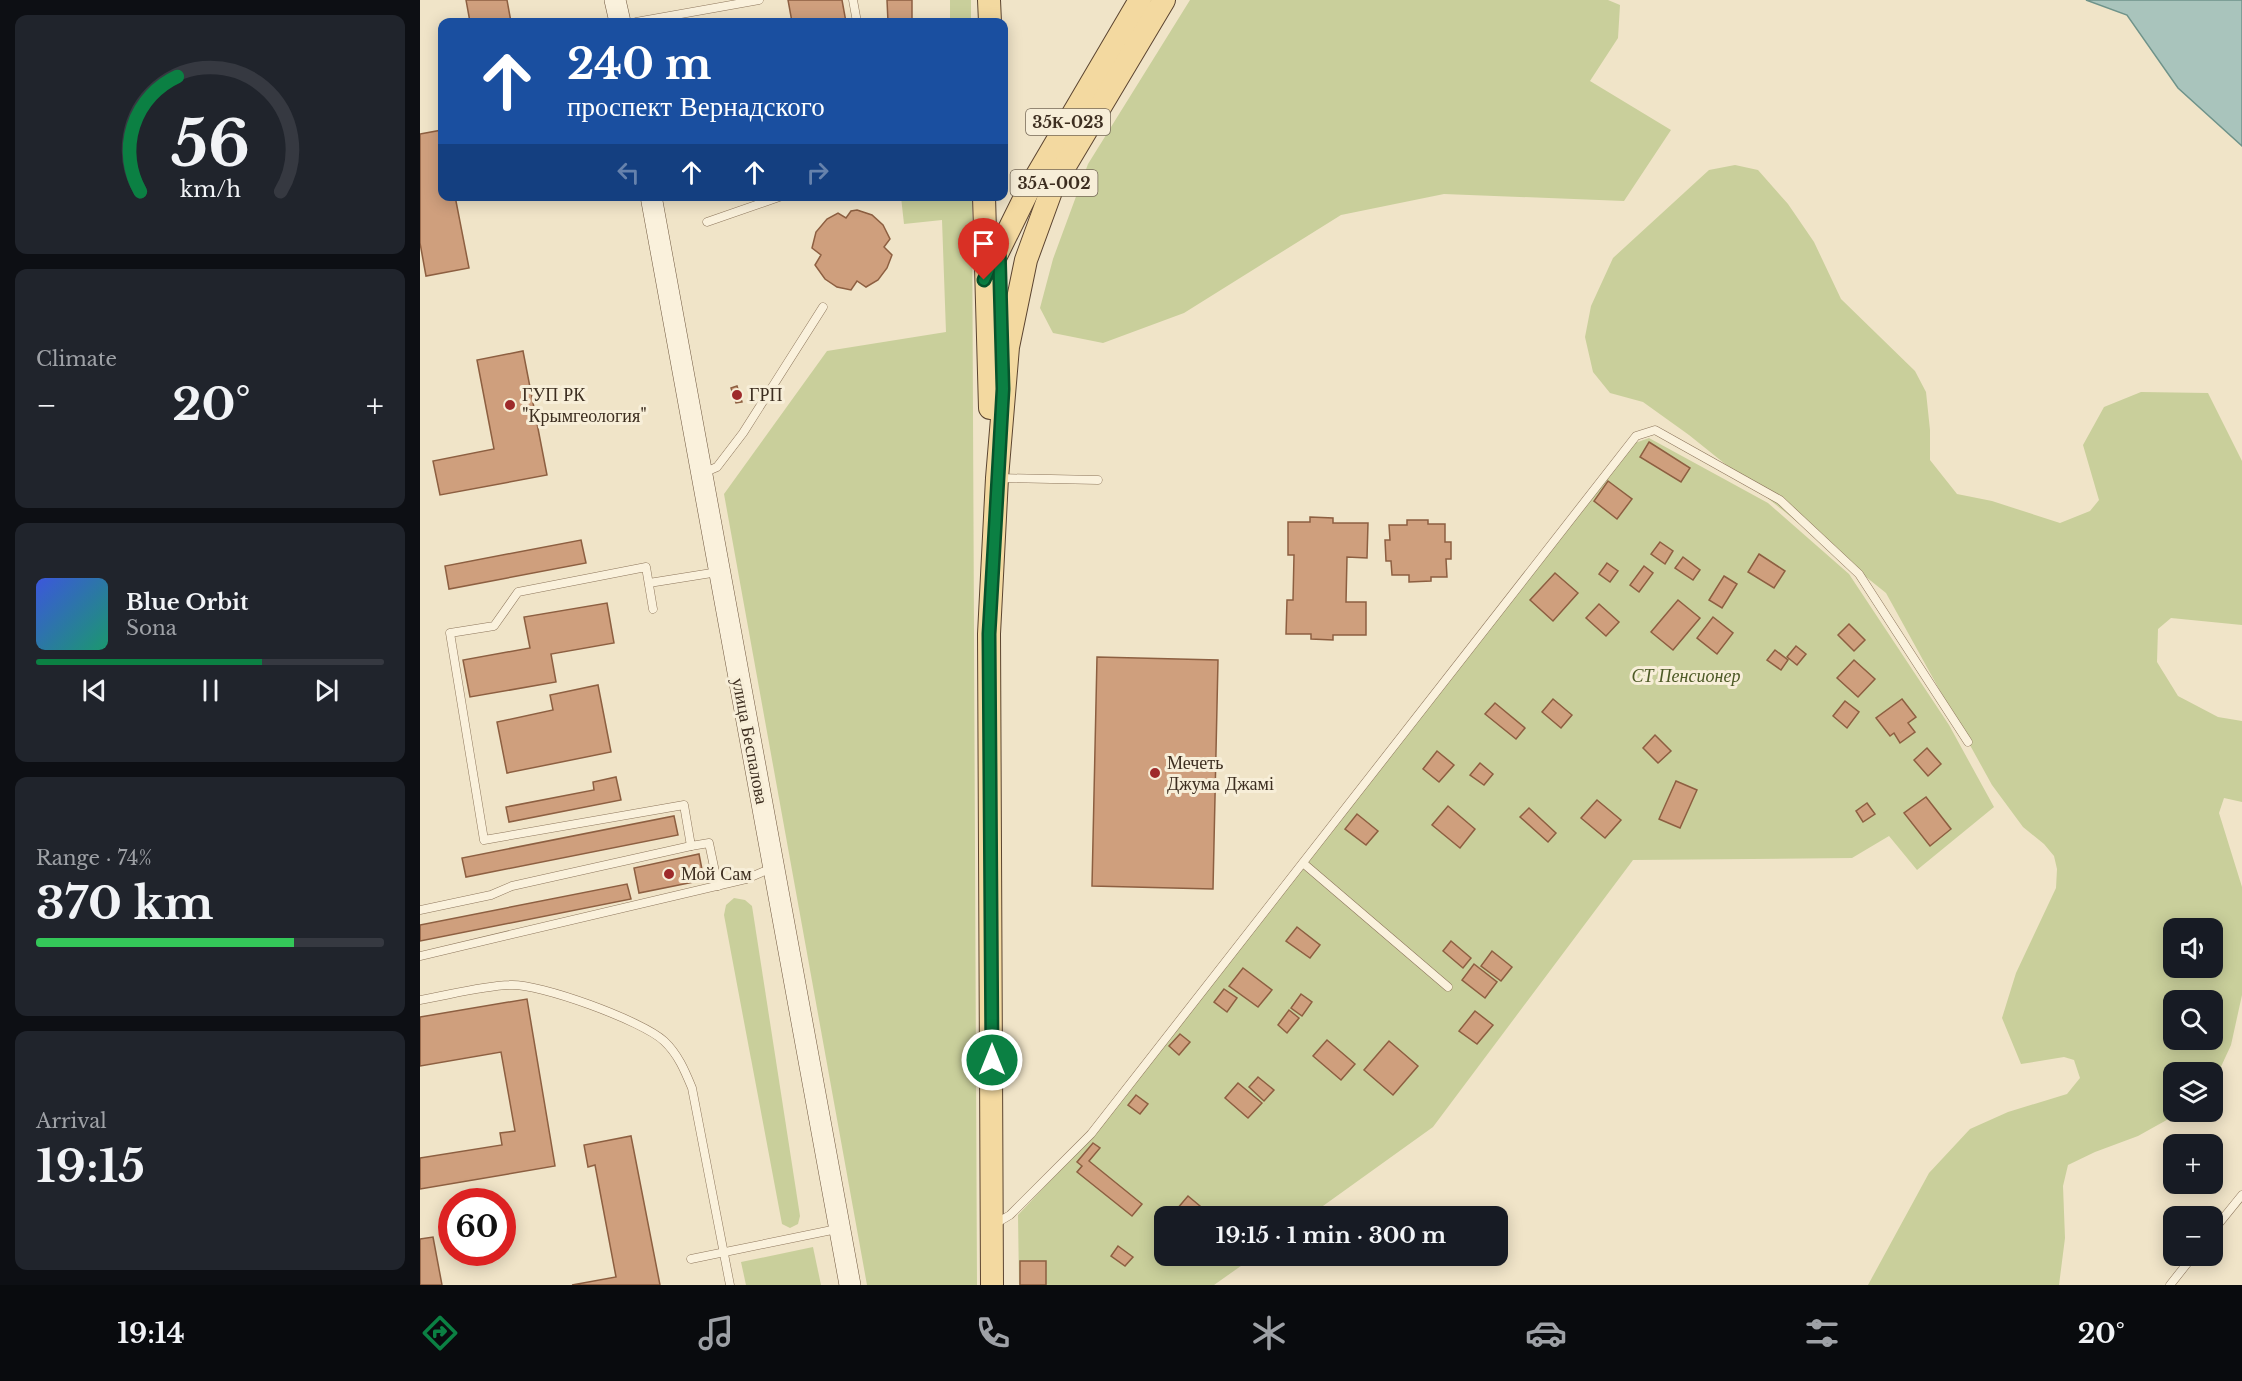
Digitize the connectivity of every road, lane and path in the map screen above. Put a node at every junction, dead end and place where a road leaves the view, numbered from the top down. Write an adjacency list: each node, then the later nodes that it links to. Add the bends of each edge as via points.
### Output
1 (615, 0): 6 (main road)
2 (759, 0): 7 (lane)
3 (853, 0): 8 (lane)
4 (1164, 0): 17 (main road, 35А-002, via 1053,186 1026,260 1013,315)
5 (1136, 3): 14 (main road, 35К-023)
6 (619, 18)
7 (658, 18)
8 (855, 18)
9 (652, 201): 18 (main road, улица Беспалова)
10 (768, 201): 13 (lane)
11 (984, 201): 15 (main road)
12 (997, 201): 14 (main road)
13 (707, 222)
14 (999, 246): 15 (main road, 35К-023); 17 (main road)
15 (984, 280): 21 (main road, 35А-002)
16 (824, 307): 18 (lane, via 743,433 717,467)
17 (1003, 389): 19 (main road, 35А-002)
18 (702, 474): 22 (main road, улица Беспалова)
19 (997, 478): 20 (lane); 21 (main road, 35А-002)
20 (1098, 480)
21 (993, 548): 36 (main road, 35А-002, via 989,634)
22 (718, 572): 23 (lane); 28 (main road, улица Беспалова)
23 (649, 583): 24 (lane); 26 (lane, via 646,567 518,592 494,626 450,633 483,840 684,805)
24 (653, 609)
25 (1968, 742): 27 (lane, via 1859,574 1780,500 1655,430 1636,436)
26 (691, 846): 29 (lane, via 709,843); 30 (lane)
27 (1303, 863): 32 (lane); 36 (lane, via 1091,1134 1010,1215)
28 (773, 868): 29 (lane); 37 (main road, улица Беспалова)
29 (718, 886): 31 (lane)
30 (420, 910)
31 (420, 956)
32 (1448, 987)
33 (420, 1000): 38 (lane, via 511,984 531,986 640,1026 664,1040 683,1066 692,1088)
34 (2242, 1195): 35 (lane)
35 (2223, 1218)
36 (993, 1226): 43 (main road, 35А-002)
37 (839, 1229): 38 (lane); 42 (main road, улица Беспалова)
38 (723, 1252): 39 (lane); 41 (lane)
39 (691, 1259)
40 (2185, 1266): 44 (lane)
41 (730, 1285)
42 (850, 1285)
43 (992, 1285)
44 (2170, 1285)

